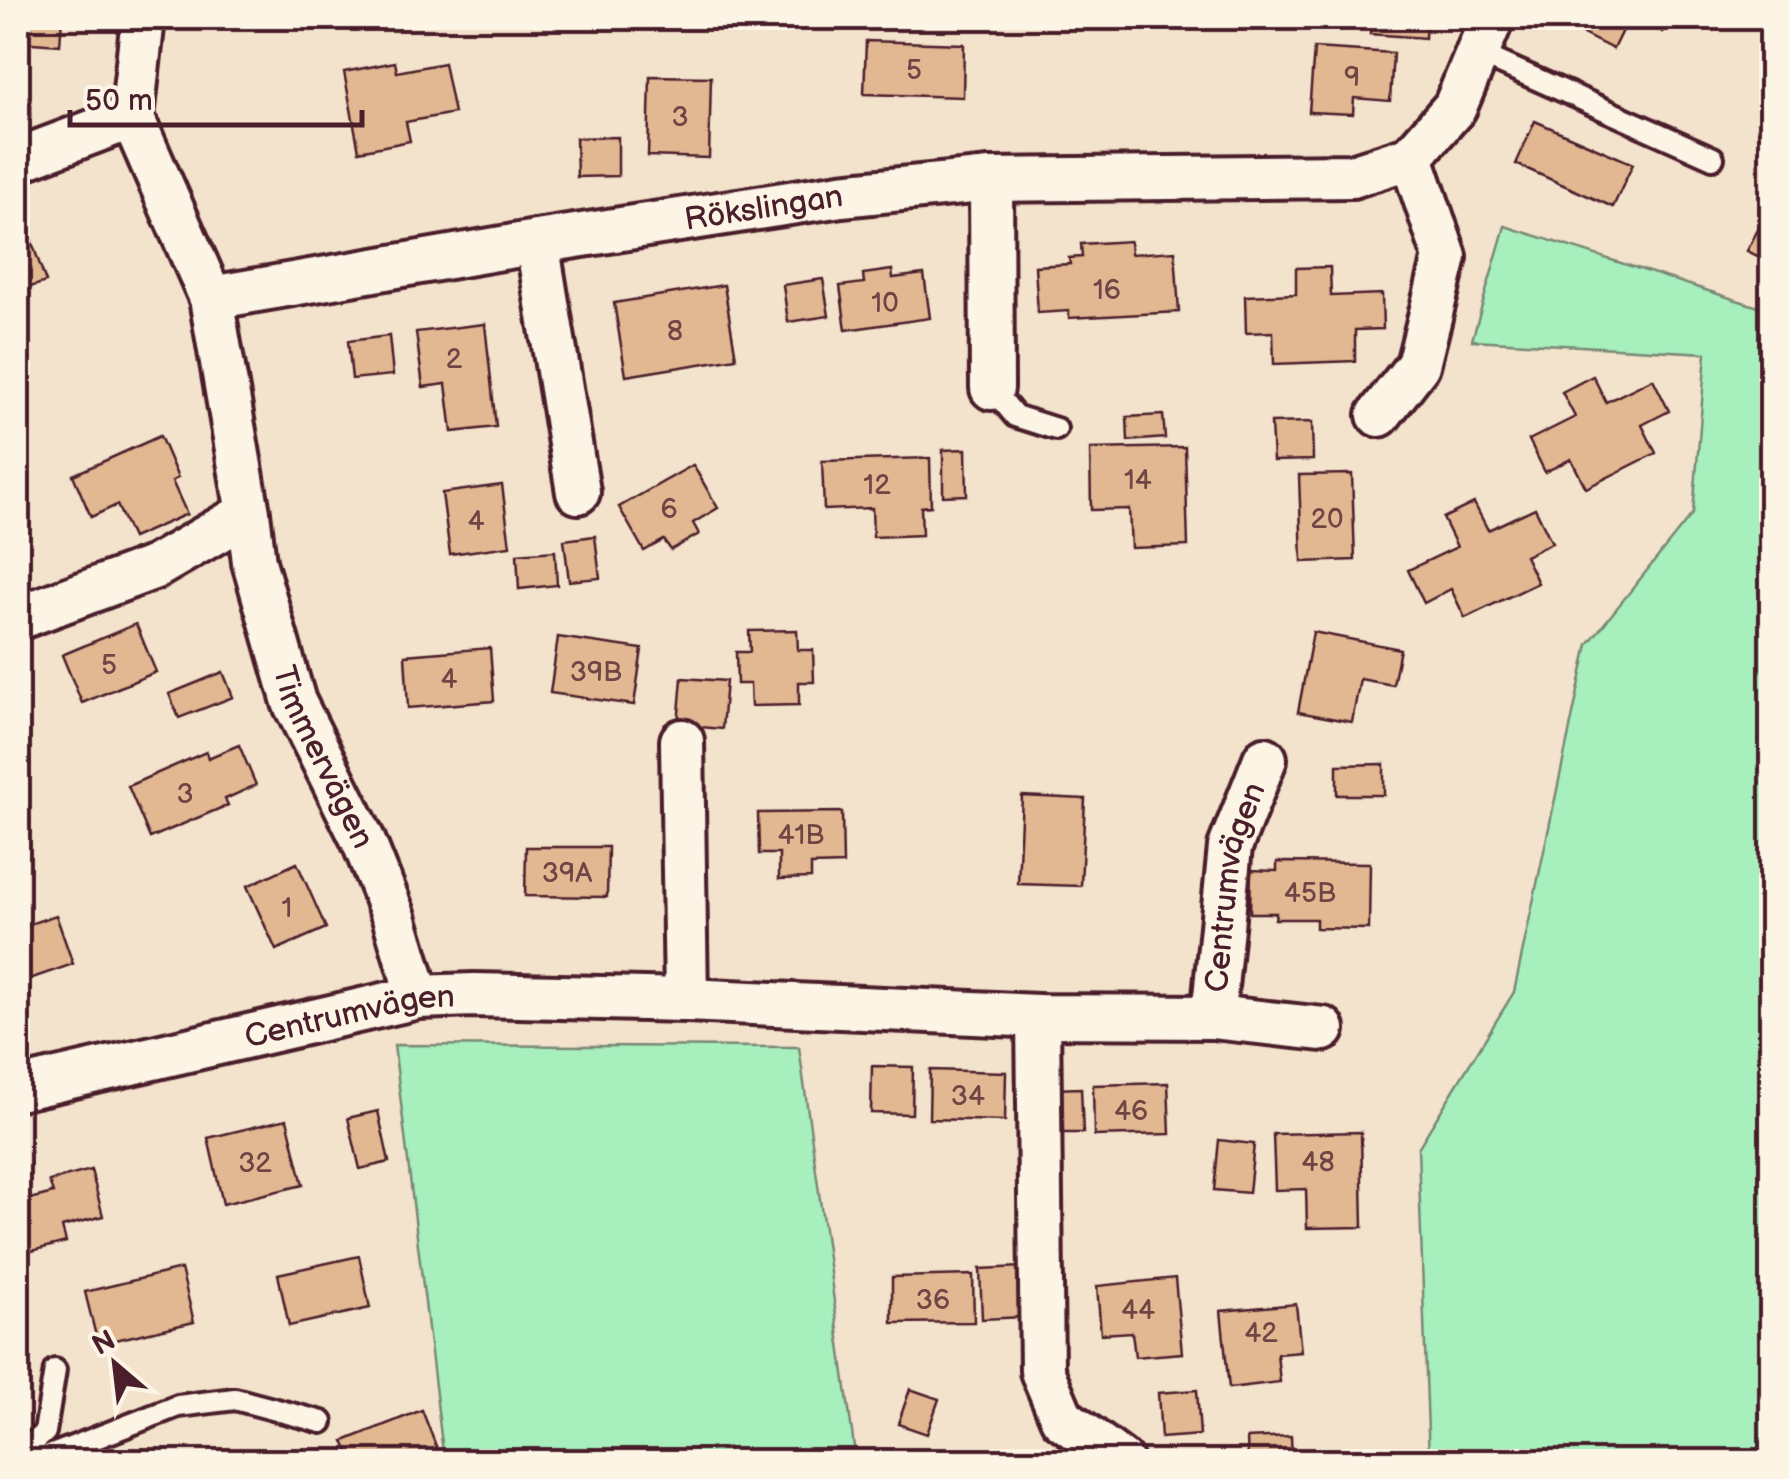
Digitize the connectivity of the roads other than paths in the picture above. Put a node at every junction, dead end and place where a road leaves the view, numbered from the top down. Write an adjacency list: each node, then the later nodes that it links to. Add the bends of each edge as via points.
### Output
1 (142, 18): 3 (street, Timmervägen)
2 (1485, 35): 4 (street, via 1455,108); 5 (lane)
3 (132, 116): 6 (street); 9 (street, Timmervägen)
4 (1411, 157): 7 (street, Rökslingan, via 1352,176); 11 (street, via 1445,257 1418,365)
5 (1714, 158)
6 (18, 160)
7 (991, 180): 8 (street, Rökslingan, via 841,195); 10 (street)
8 (538, 242): 9 (street, Rökslingan); 13 (street)
9 (211, 298): 14 (street, Timmervägen)
10 (992, 388): 12 (lane, via 1015,416)
11 (1379, 415)
12 (1056, 429)
13 (578, 492)
14 (248, 512): 15 (street, via 155,567); 18 (street, Timmervägen, via 254,562 294,702 363,840)
15 (18, 618)
16 (682, 741): 19 (street)
17 (1265, 760): 21 (street, Centrumvägen, via 1230,847)
18 (418, 996): 19 (street, Centrumvägen); 23 (street, Centrumvägen)
19 (686, 1000): 20 (street, Centrumvägen)
20 (1038, 1016): 21 (street, Centrumvägen); 28 (street, via 1042,1372 1062,1418)
21 (1213, 1017): 22 (street, Centrumvägen)
22 (1323, 1028)
23 (18, 1089)
24 (56, 1370): 26 (lane, via 46,1432)
25 (322, 1422): 27 (lane, via 236,1399 178,1406)
26 (18, 1456)
27 (34, 1462)
28 (1122, 1462)

